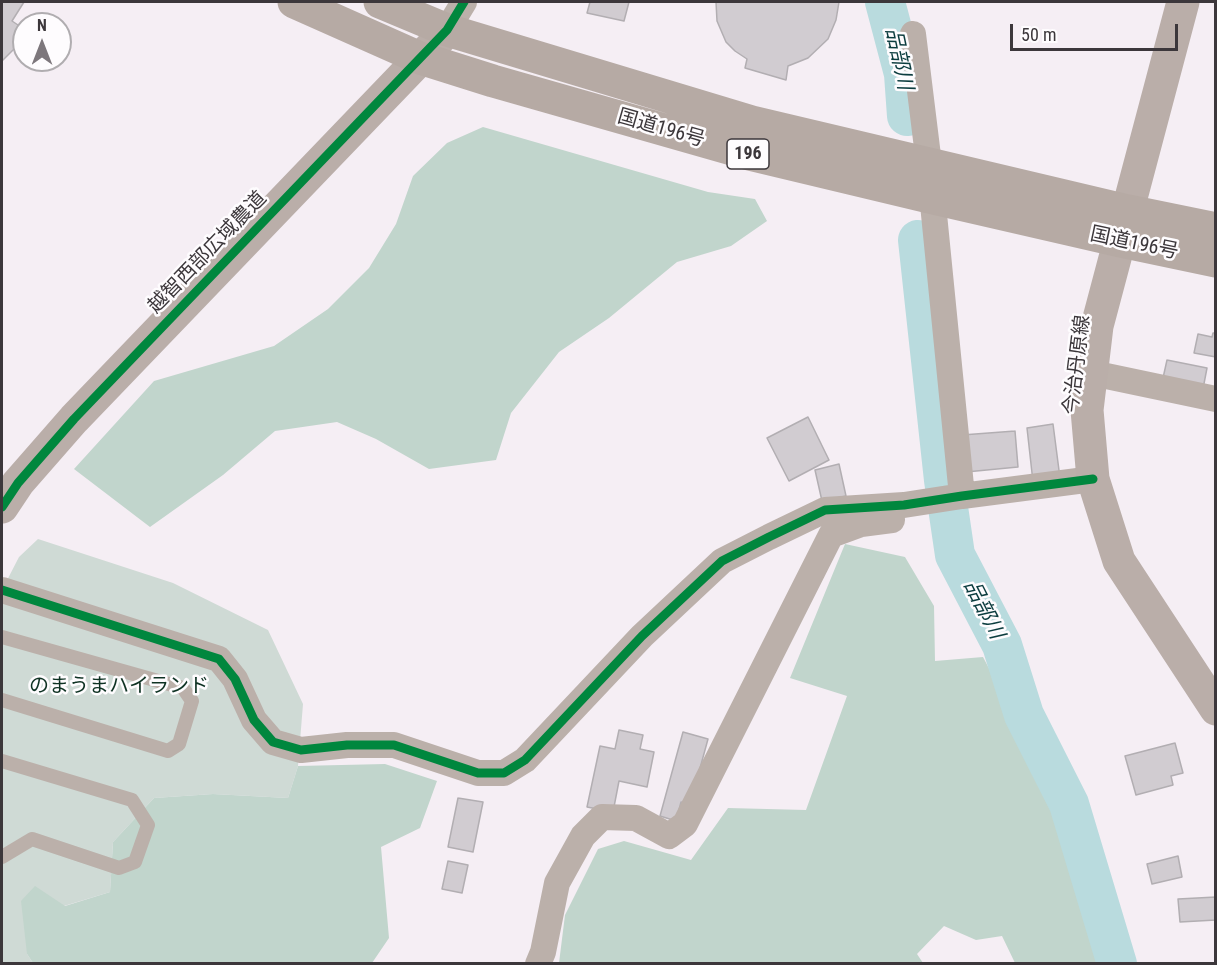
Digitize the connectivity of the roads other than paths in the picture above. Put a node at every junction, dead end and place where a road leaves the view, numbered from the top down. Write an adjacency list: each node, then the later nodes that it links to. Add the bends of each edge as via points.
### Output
1 (294, 2): 7 (highway, 国道196号 / 196)
2 (380, 2): 5 (highway, 国道196号 / 196)
3 (464, 2): 5 (street)
4 (1183, 2): 10 (main road, 今治丹原線)
5 (447, 30): 7 (main road, 越智西部広域農道); 8 (highway, 国道196号 / 196, via 752,122)
6 (913, 34): 8 (street)
7 (420, 58): 9 (highway, 国道196号 / 196, via 749,154); 18 (main road, 越智西部広域農道, via 74,419)
8 (929, 164): 9 (street); 10 (highway, 国道196号 / 196)
9 (933, 198): 10 (highway, 国道196号 / 196); 16 (street)
10 (1124, 226): 11 (highway, 国道196号 / 196); 12 (highway, 国道196号 / 196); 13 (main road, 今治丹原線, via 1097,327)
11 (1215, 229)
12 (1215, 261)
13 (1092, 373): 14 (street); 15 (main road, 今治丹原線, via 1087,410)
14 (1215, 399)
15 (1093, 479): 16 (street); 22 (main road, 今治丹原線, via 1119,561)
16 (962, 496): 17 (street)
17 (904, 505): 19 (street, via 825,510 723,561 642,636 525,760 504,773 478,773 394,745 301,750 273,742 254,720 235,679 219,659); 25 (street, via 892,520 861,524 831,535 685,824 669,836 636,818 602,817 583,836 557,883)
18 (2, 507)
19 (2, 590)
20 (2, 637): 21 (lane, via 183,688 192,701 179,744 168,751)
21 (2, 700)
22 (1215, 709)
23 (2, 761): 24 (lane, via 132,801 148,825 135,862 119,868 32,839)
24 (2, 857)
25 (538, 963)

